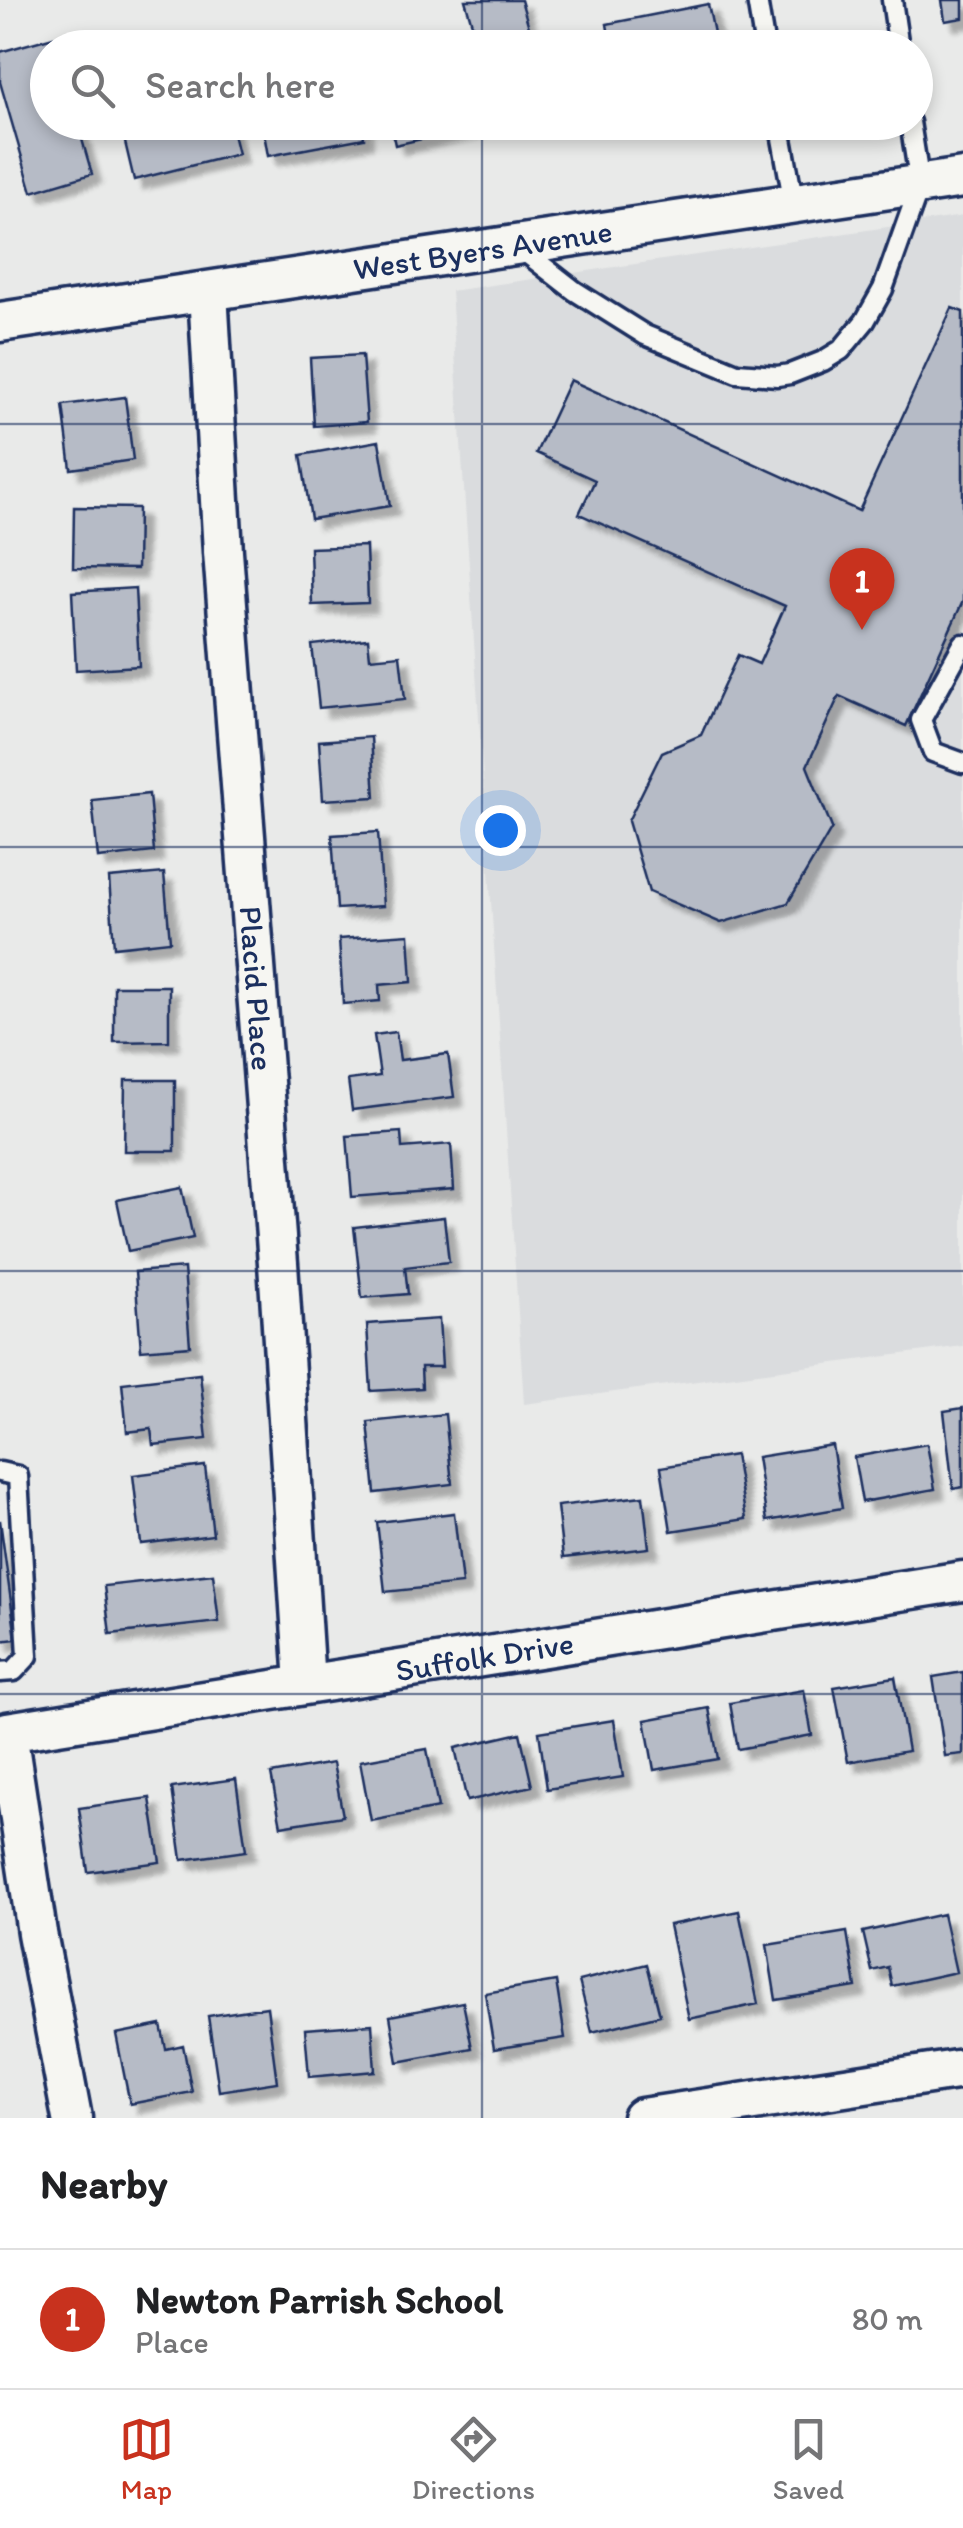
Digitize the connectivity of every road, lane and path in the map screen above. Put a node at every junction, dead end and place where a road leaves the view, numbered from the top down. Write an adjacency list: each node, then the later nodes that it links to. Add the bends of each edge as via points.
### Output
1 (757, 0): 3 (lane)
2 (892, 0): 4 (lane)
3 (763, 30)
4 (896, 30)
5 (782, 140): 9 (lane)
6 (913, 140): 8 (lane)
7 (963, 178): 8 (street, West Byers Avenue)
8 (920, 185): 9 (street, West Byers Avenue); 10 (lane, via 884,288 853,338 823,361 777,376 727,370 645,335)
9 (794, 204): 10 (street, West Byers Avenue)
10 (517, 245): 11 (street, West Byers Avenue)
11 (208, 292): 12 (street, West Byers Avenue); 18 (street, Placid Place)
12 (1, 319)
13 (963, 644): 14 (lane, via 920,720 932,752)
14 (963, 763)
15 (0, 1472): 17 (lane, via 18,1476 28,1656 14,1670)
16 (963, 1581): 18 (street, Suffolk Drive)
17 (0, 1672)
18 (305, 1684): 20 (street, Suffolk Drive, via 7,1732)
19 (963, 2069): 21 (street)
20 (72, 2118)
21 (642, 2118)

